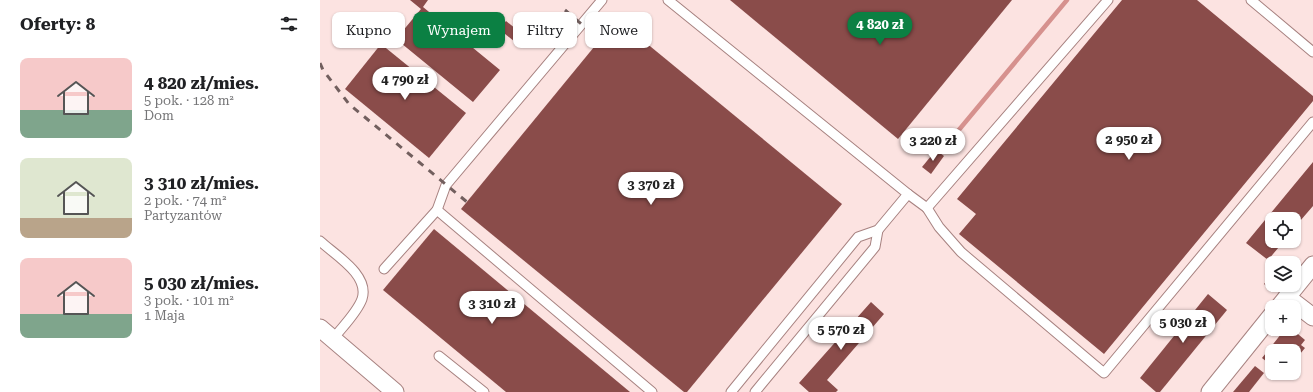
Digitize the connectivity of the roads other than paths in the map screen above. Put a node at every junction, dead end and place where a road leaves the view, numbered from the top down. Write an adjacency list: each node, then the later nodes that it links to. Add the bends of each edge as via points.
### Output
1 (602, 0): 9 (lane, via 446,185)
2 (668, 0): 7 (lane)
3 (1108, 0): 8 (lane)
4 (1251, 0): 5 (lane)
5 (1313, 52)
6 (1313, 122): 8 (lane, via 1104,373 961,252 939,227)
7 (908, 194): 8 (lane); 10 (lane)
8 (927, 208)
9 (437, 210): 13 (lane); 23 (lane)
10 (878, 230): 24 (lane, via 858,237); 25 (lane, via 876,247)
11 (320, 242): 19 (lane, via 359,277 364,288 362,299)
12 (1313, 265): 14 (street)
13 (384, 270)
14 (1285, 300)
15 (1301, 311): 16 (street)
16 (1313, 317)
17 (1265, 324): 26 (street)
18 (320, 328): 19 (street)
19 (333, 339): 21 (street)
20 (439, 356): 22 (lane)
21 (395, 392)
22 (484, 392)
23 (652, 392)
24 (731, 392)
25 (755, 392)
26 (1210, 392)

